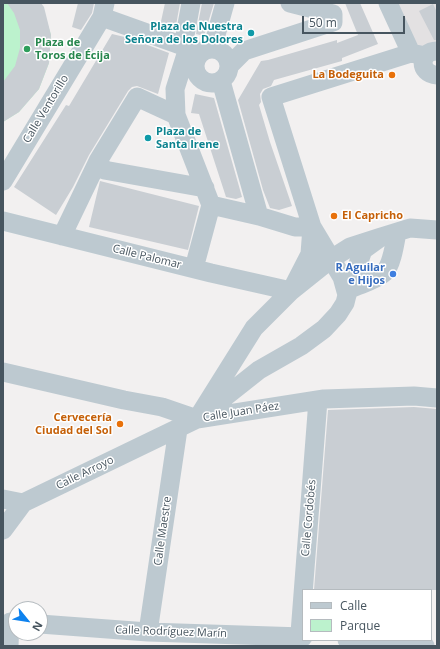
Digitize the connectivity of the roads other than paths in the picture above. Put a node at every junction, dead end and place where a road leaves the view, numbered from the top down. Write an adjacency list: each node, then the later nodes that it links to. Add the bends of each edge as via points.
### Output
1 (191, 3): 6 (street)
2 (225, 3): 6 (street)
3 (290, 3): 9 (street, via 333,14 333,22 244,51)
4 (388, 3): 7 (street)
5 (103, 10): 6 (street); 14 (street, Calle Ventorillo)
6 (196, 49): 8 (street); 9 (street, via 217,50 226,56); 11 (street)
7 (424, 53): 10 (street, via 424,68 430,74); 18 (street, via 271,97)
8 (197, 72): 9 (street, via 204,81 210,83 215,83); 11 (street)
9 (225, 73): 16 (street)
10 (437, 75)
11 (175, 89): 12 (street)
12 (176, 116): 13 (street, via 137,97); 15 (street)
13 (98, 161): 15 (street, via 104,170); 21 (street)
14 (3, 181)
15 (208, 196): 16 (street); 23 (street)
16 (259, 216): 18 (street, via 295,227)
17 (3, 221): 21 (street, Calle Palomar)
18 (312, 227): 22 (street); 24 (street, via 310,254)
19 (437, 230): 20 (street, via 410,228)
20 (389, 235): 22 (street, via 350,247); 25 (street, via 363,250); 25 (street, via 390,264 385,273)
21 (62, 236): 23 (street, Calle Palomar)
22 (331, 259): 24 (street); 25 (street)
23 (194, 268): 24 (street, Calle Palomar)
24 (291, 291): 29 (street, via 254,328)
25 (348, 292): 29 (street, via 338,314 324,329 301,346 259,370)
26 (3, 372): 29 (street, Calle Juan Páez, via 162,407)
27 (437, 398): 28 (street, Calle Juan Páez, via 414,396)
28 (318, 400): 29 (street, Calle Juan Páez); 34 (street, Calle Cordobés)
29 (197, 419): 30 (street, Calle Arroyo)
30 (178, 429): 32 (street, Calle Arroyo); 37 (street, Calle Maestre)
31 (3, 499): 32 (street)
32 (23, 503): 33 (street, Calle Arroyo)
33 (3, 530)
34 (304, 589)
35 (302, 613): 38 (street, Calle Cordobés)
36 (48, 625): 37 (street, Calle Rodríguez Marín)
37 (139, 636): 38 (street, Calle Rodríguez Marín)
38 (300, 640)
39 (360, 641): 40 (street)
40 (425, 646)

